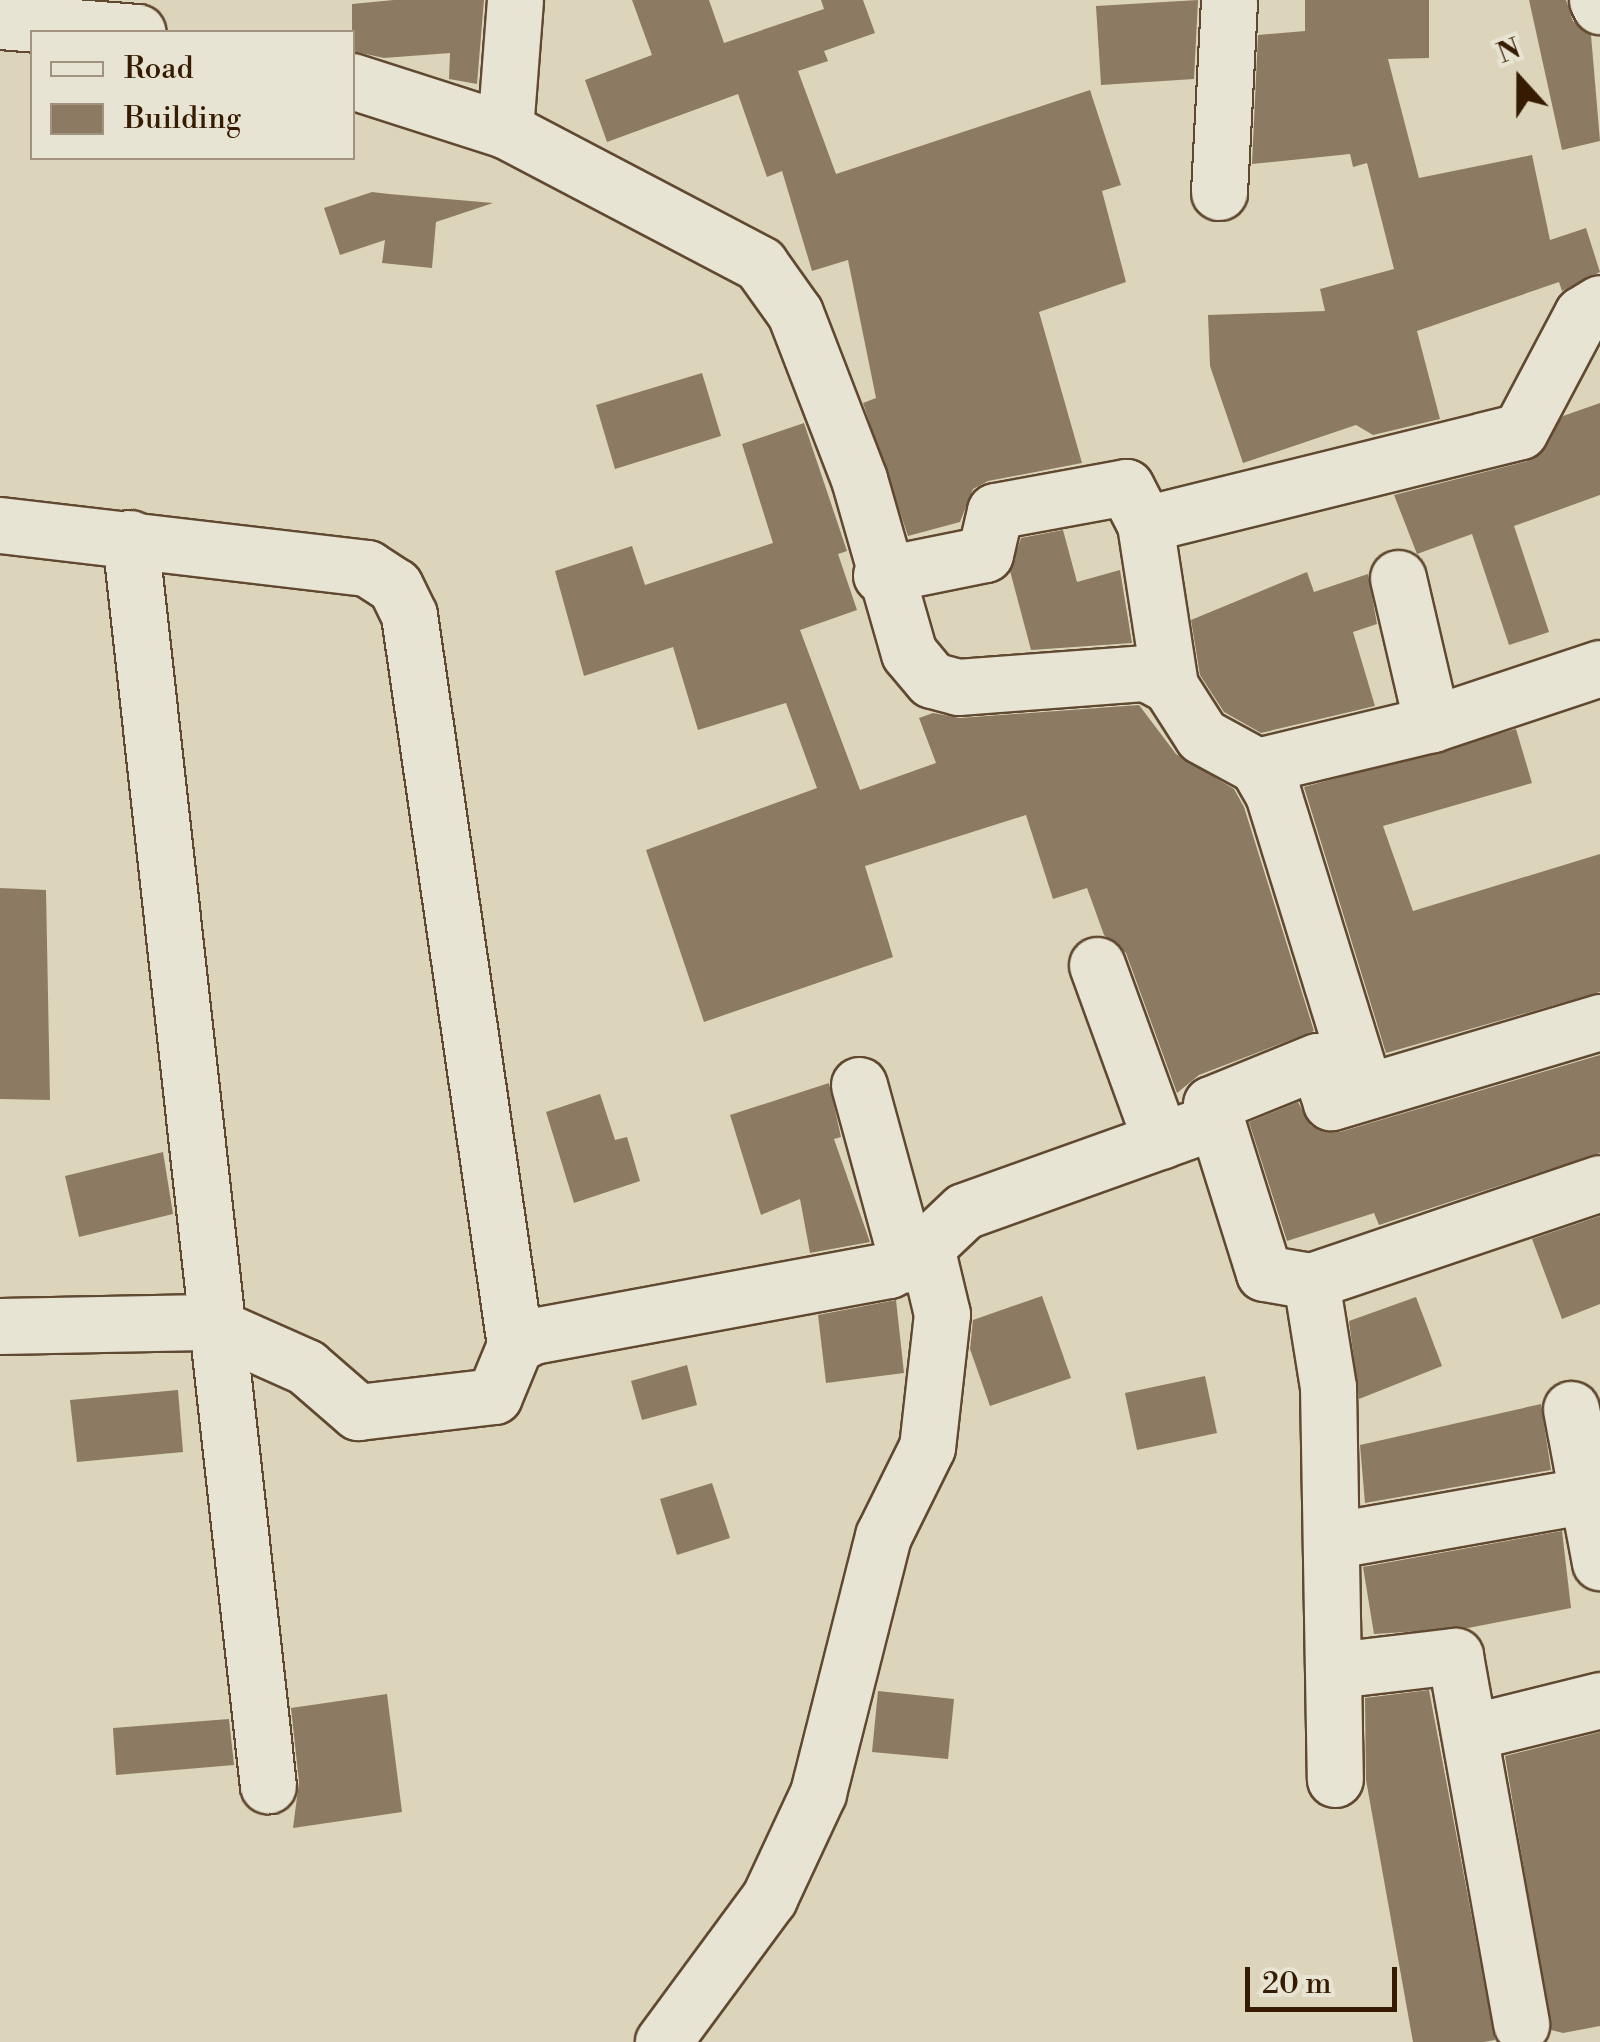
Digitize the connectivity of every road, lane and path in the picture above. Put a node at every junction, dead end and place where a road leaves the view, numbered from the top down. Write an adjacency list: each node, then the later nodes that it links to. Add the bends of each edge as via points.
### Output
1 (515, 0): 6 (street)
2 (1228, 0): 7 (street)
3 (0, 21): 4 (street)
4 (113, 30)
5 (355, 82): 6 (street)
6 (505, 130): 12 (street, via 760,264 802,331 859,479)
7 (1218, 192)
8 (1600, 302): 9 (street, via 1582,314 1520,430)
9 (1144, 524): 12 (street, via 1126,487 995,511 986,554); 15 (street)
10 (0, 525): 11 (street)
11 (130, 538): 28 (street); 29 (street, via 367,568 395,586 409,616)
12 (881, 576): 15 (street, via 909,653 932,680 1048,685 1118,672 1146,673)
13 (1398, 578): 16 (street)
14 (1600, 668): 16 (street)
15 (1170, 686): 17 (street, via 1202,736)
16 (1432, 724): 17 (street)
17 (1258, 766): 21 (street, via 1273,794)
18 (1097, 965): 23 (street)
19 (1600, 1022): 21 (street)
20 (859, 1085): 25 (street)
21 (1364, 1088): 22 (street, via 1330,1102 1317,1061 1210,1104)
22 (1216, 1121): 23 (street); 26 (street, via 1264,1273)
23 (1161, 1141): 25 (street, via 964,1211)
24 (1600, 1183): 26 (street)
25 (917, 1255): 29 (street); 40 (street, via 942,1314 927,1447 883,1536 823,1776 769,1898)
26 (1311, 1281): 32 (street, via 1328,1387)
27 (0, 1326): 28 (street)
28 (219, 1328): 29 (street, via 306,1367 358,1412 494,1396); 38 (street)
29 (514, 1344)
30 (1571, 1409): 31 (street)
31 (1588, 1495): 32 (street); 33 (street)
32 (1336, 1540): 34 (street)
33 (1600, 1562)
34 (1334, 1670): 36 (street, via 1455,1656); 37 (street)
35 (1600, 1700): 36 (street)
36 (1471, 1732): 39 (street)
37 (1334, 1779)
38 (268, 1785)
39 (1521, 2024)
40 (663, 2042)

